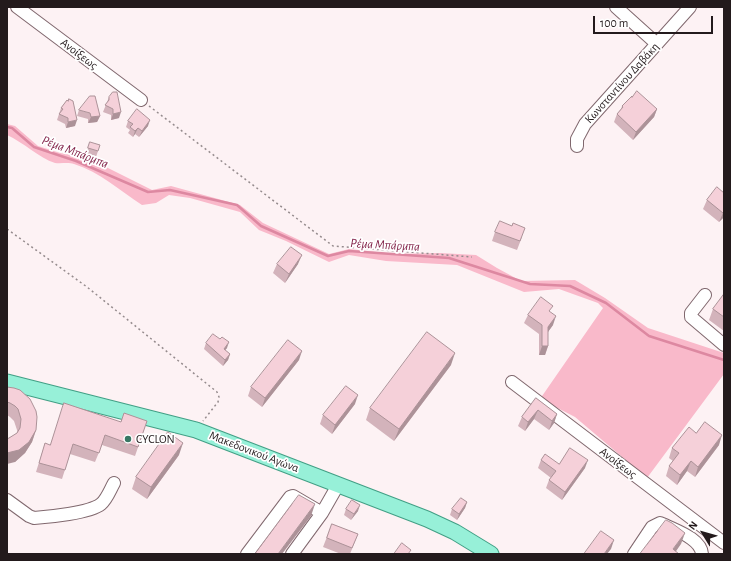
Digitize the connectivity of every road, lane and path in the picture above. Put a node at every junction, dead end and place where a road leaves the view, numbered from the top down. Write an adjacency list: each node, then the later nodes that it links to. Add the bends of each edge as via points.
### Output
1 (18, 7): 5 (street, Ανοίξεως)
2 (616, 7): 4 (street)
3 (690, 7): 4 (street, Κωνσταντίνου Δαβάκη)
4 (657, 44): 6 (street, Κωνσταντίνου Δαβάκη, via 585,124 577,139)
5 (141, 100): 8 (path, via 333,246)
6 (577, 146)
7 (7, 229): 13 (path, via 93,292 217,392 218,402)
8 (472, 257)
9 (705, 295): 10 (street, via 691,313 691,318)
10 (724, 345)
11 (7, 382): 13 (main road, Μακεδονικού Αγώνα)
12 (512, 382): 18 (street, Ανοίξεως)
13 (196, 430): 15 (main road, Μακεδονικού Αγώνα)
14 (114, 483): 16 (street, via 102,503 87,511 34,518)
15 (338, 485): 17 (street); 21 (main road, Μακεδονικού Αγώνα, via 427,519 455,532)
16 (7, 500)
17 (322, 513): 19 (street, via 293,496 290,497); 20 (street)
18 (724, 543)
19 (247, 554)
20 (292, 554)
21 (491, 554)
22 (634, 554): 23 (street, via 652,527 660,523 694,540 702,549)
23 (702, 554)

